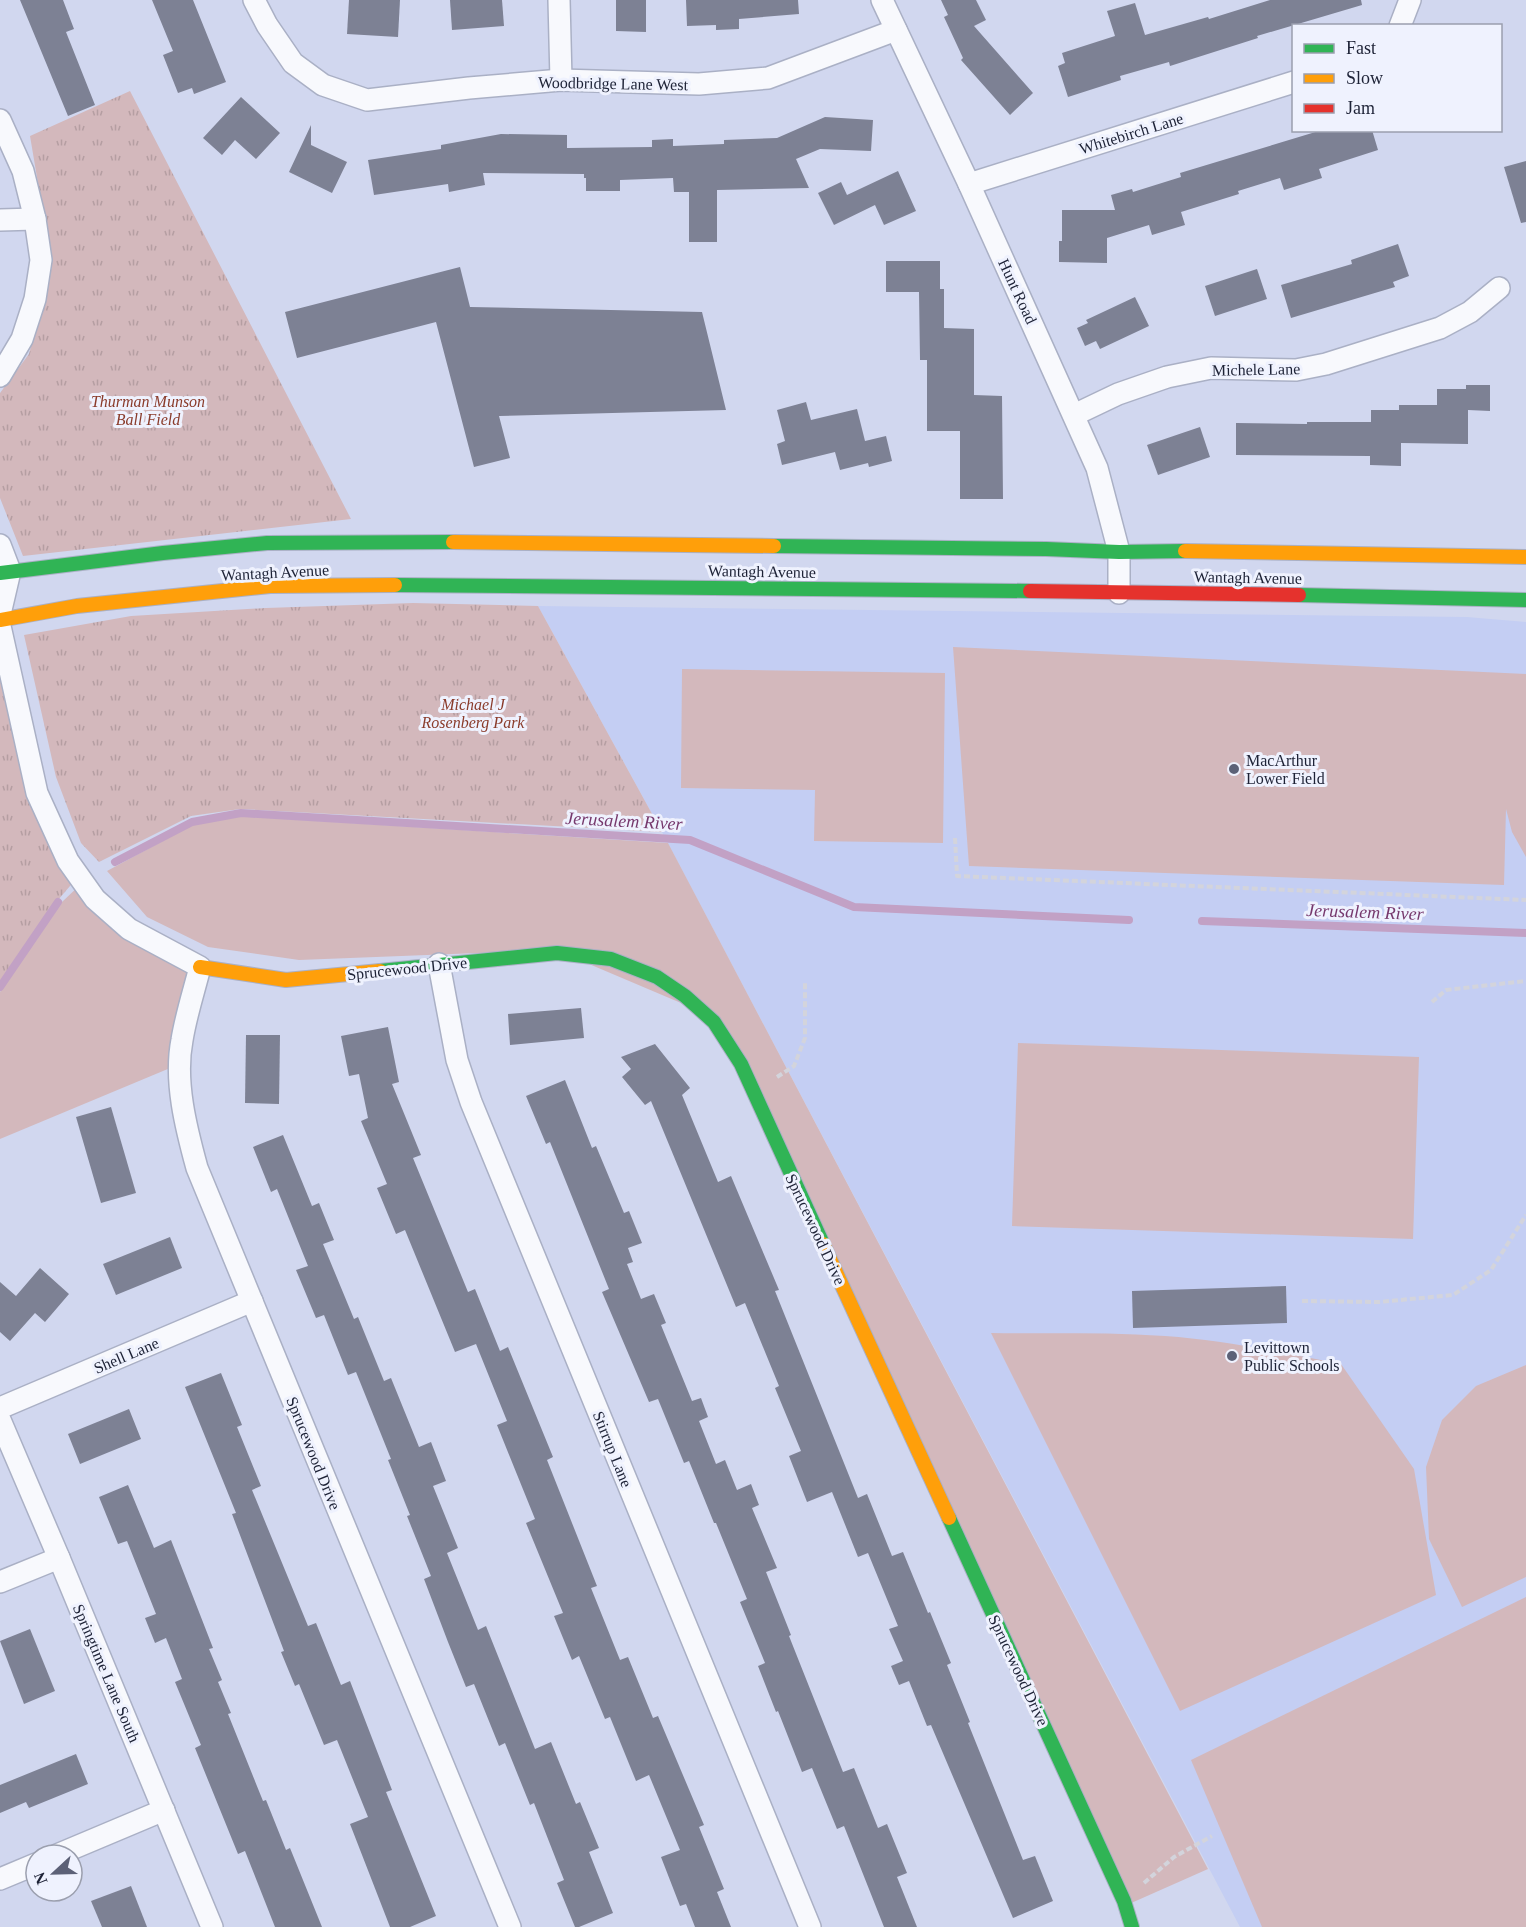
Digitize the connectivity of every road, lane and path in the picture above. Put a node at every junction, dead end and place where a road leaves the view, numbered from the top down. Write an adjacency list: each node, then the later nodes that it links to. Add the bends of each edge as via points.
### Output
1 (254, 0): 7 (street, Woodbridge Lane West, via 293,63 323,85 367,100)
2 (559, 0): 7 (street)
3 (882, 0): 6 (street, Hunt Road)
4 (1410, 0): 5 (street)
5 (1401, 24)
6 (896, 30): 7 (street, Woodbridge Lane West, via 768,78 699,84); 10 (street, Hunt Road)
7 (561, 80)
8 (1292, 82): 10 (street, Whitebirch Lane)
9 (0, 120): 11 (street, via 23,171)
10 (969, 184): 15 (street, Hunt Road)
11 (35, 219): 12 (street); 14 (street, via 41,260 35,299 22,339)
12 (0, 220)
13 (1499, 288): 15 (street, Michele Lane, via 1470,312 1440,328 1326,364 1296,370 1211,368 1167,377)
14 (0, 376)
15 (1074, 415): 17 (street, Hunt Road, via 1097,468)
16 (0, 545): 19 (street)
17 (1119, 552): 18 (main road, Wantagh Avenue, via 1220,550); 19 (main road, Wantagh Avenue, via 267,543); 20 (street, Hunt Road)
18 (1526, 557)
19 (5, 572): 22 (street)
20 (1119, 593): 21 (main road, Wantagh Avenue); 23 (main road, Wantagh Avenue, via 449,584 270,586 99,604)
21 (1526, 600)
22 (0, 614)
23 (0, 620)
24 (0, 626): 28 (street, Sprucewood Drive, via 37,793 68,861 96,899 129,929)
25 (955, 838): 26 (path, via 957,876)
26 (1526, 900)
27 (439, 964): 28 (main road, Sprucewood Drive, via 286,980); 32 (main road, Sprucewood Drive, via 556,953 611,959 657,977 714,1022 741,1064); 48 (street, Stirrup Lane, via 457,1060 471,1102)
28 (200, 967): 34 (street, Sprucewood Drive, via 181,1041 180,1087 197,1168)
29 (805, 981): 32 (path, via 805,1038 794,1066)
30 (1526, 981): 31 (path, via 1446,990)
31 (1432, 1002)
32 (753, 1092): 45 (main road, Sprucewood Drive)
33 (1526, 1215): 35 (path, via 1491,1270 1453,1295 1379,1302)
34 (252, 1301): 36 (street, Shell Lane); 47 (street, Sprucewood Drive)
35 (1302, 1301)
36 (0, 1408)
37 (0, 1420): 38 (street, Springtime Lane South)
38 (60, 1558): 39 (street); 40 (street, Springtime Lane South)
39 (0, 1582)
40 (164, 1810): 42 (street); 46 (street, Springtime Lane South)
41 (1212, 1836): 45 (path, via 1174,1857)
42 (84, 1844)
43 (24, 1869): 44 (street)
44 (0, 1880)
45 (1124, 1901): 49 (main road, Sprucewood Drive)
46 (212, 1927)
47 (510, 1927)
48 (810, 1927)
49 (1132, 1927)

